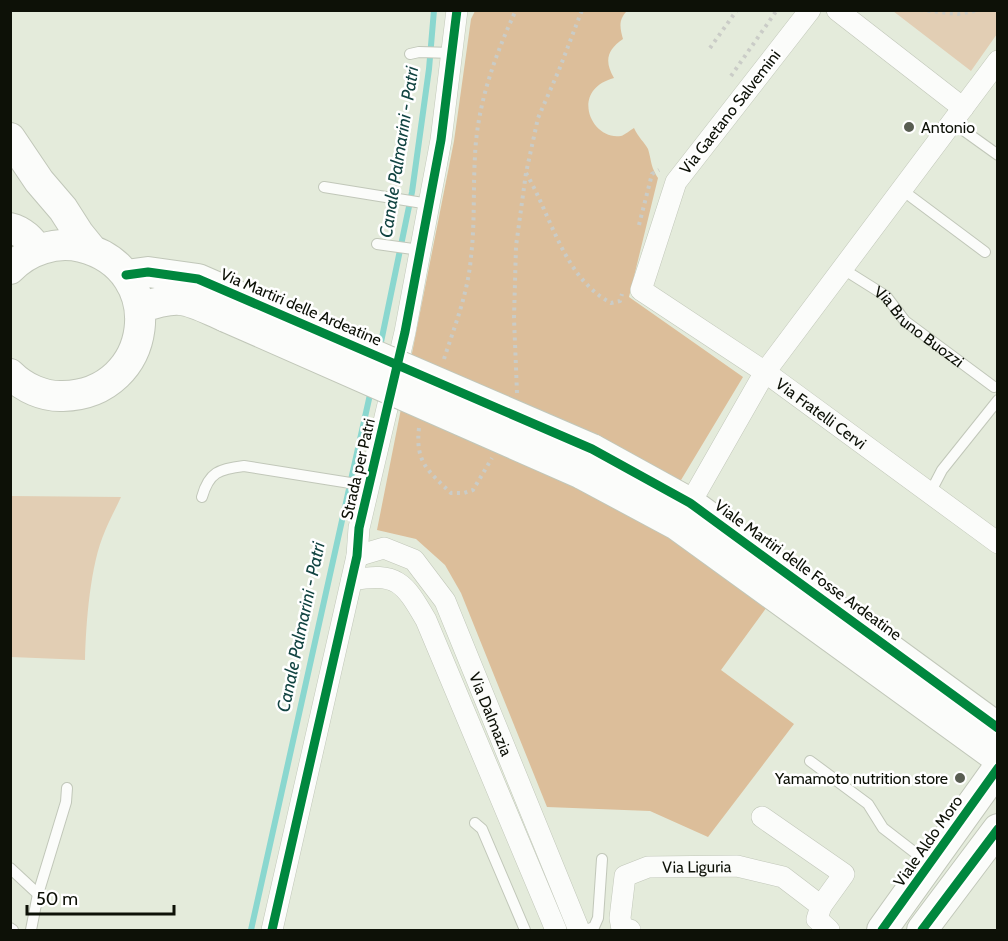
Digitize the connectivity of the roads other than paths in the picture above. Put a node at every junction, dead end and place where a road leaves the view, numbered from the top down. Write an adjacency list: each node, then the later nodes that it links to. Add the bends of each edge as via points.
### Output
1 (458, 10): 5 (street, Strada per Patri)
2 (810, 10): 23 (street, Via Gaetano Salvemini, via 676,182)
3 (837, 10): 7 (street)
4 (415, 53): 5 (lane)
5 (445, 53): 13 (street, Strada per Patri, via 441,140)
6 (998, 61): 7 (street)
7 (958, 115): 9 (lane); 12 (street)
8 (10, 138): 10 (street)
9 (998, 155)
10 (39, 181): 16 (street, via 59,229); 18 (street)
11 (324, 187): 13 (lane)
12 (902, 190): 19 (lane); 21 (street)
13 (423, 202): 17 (street, Strada per Patri)
14 (10, 228): 16 (street)
15 (377, 244): 17 (lane)
16 (47, 248): 18 (street, via 74,246); 20 (street, via 26,256)
17 (415, 249): 31 (street, Strada per Patri, via 405,332)
18 (92, 250): 22 (street)
19 (985, 252)
20 (10, 269)
21 (843, 269): 26 (street); 28 (lane, Via Bruno Buozzi, via 886,296 905,321)
22 (126, 274): 24 (street, Via Martiri delle Ardeatine, via 198,279); 25 (street)
23 (632, 290): 26 (street, Via Fratelli Cervi)
24 (231, 307): 25 (street, Via Martiri delle Ardeatine, via 184,299); 30 (street, Via Martiri delle Ardeatine, bridge)
25 (140, 308): 27 (street, via 141,332 134,355 120,374 101,388 78,396 55,397 32,390)
26 (765, 372): 32 (street, Via Fratelli Cervi); 34 (street)
27 (10, 374)
28 (994, 387)
29 (998, 400): 32 (lane, via 942,470)
30 (586, 461): 34 (street, Viale Martiri delle Fosse Ardeatine)
31 (369, 486): 33 (lane, via 244,466 225,468 212,476); 36 (street, Strada per Patri)
32 (930, 493): 35 (street, Via Fratelli Cervi)
33 (202, 497)
34 (684, 514): 38 (street, Viale Martiri delle Fosse Ardeatine); 39 (street, Viale Martiri delle Fosse Ardeatine)
35 (998, 543)
36 (357, 556): 37 (street, Strada per Patri); 55 (street, Via Dalmazia, via 384,549 414,560 445,601)
37 (352, 579): 52 (street, Strada per Patri); 54 (street, Via Dalmazia, via 392,578 410,593 426,620)
38 (998, 728)
39 (998, 758)
40 (810, 761): 47 (lane, via 868,804 883,828)
41 (998, 768): 47 (street, Viale Aldo Moro)
42 (67, 788): 49 (lane)
43 (762, 817): 50 (street, via 844,874)
44 (475, 823): 53 (lane, via 482,829)
45 (998, 829): 60 (street)
46 (602, 859): 56 (lane, via 598,918 594,927)
47 (930, 864): 59 (street, Viale Aldo Moro)
48 (10, 868): 49 (lane)
49 (38, 894): 51 (lane)
50 (821, 906): 57 (street, Via Liguria, via 783,877 737,866 648,867 625,876 620,918 622,929); 58 (street, via 817,919)
51 (32, 930)
52 (272, 930)
53 (525, 930)
54 (556, 930)
55 (579, 930)
56 (586, 930)
57 (630, 930)
58 (829, 930)
59 (882, 930)
60 (922, 930)

